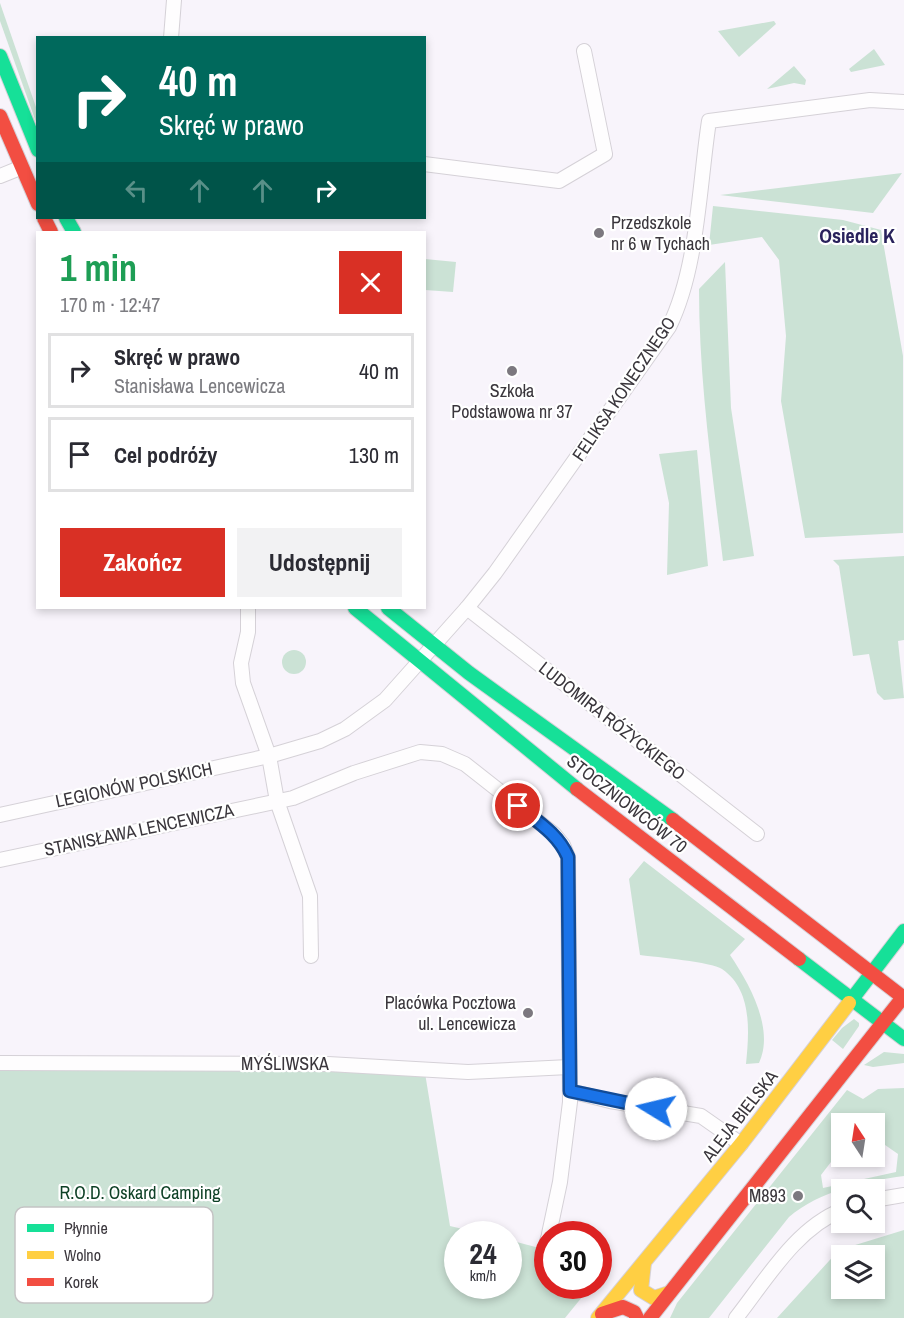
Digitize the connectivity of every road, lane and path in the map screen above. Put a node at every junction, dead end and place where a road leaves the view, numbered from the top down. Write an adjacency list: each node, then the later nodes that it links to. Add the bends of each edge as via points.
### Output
1 (174, 0): 2 (street)
2 (171, 36)
3 (584, 51): 8 (street, via 605,154 559,181)
4 (0, 56): 7 (street)
5 (904, 102): 12 (street, FELIKSA KONECZNEGO, via 870,100 709,121 692,244 679,304 669,327 545,505)
6 (0, 116): 9 (street)
7 (36, 145)
8 (426, 164)
9 (20, 168): 10 (street); 11 (street)
10 (0, 176)
11 (36, 200)
12 (467, 608): 16 (street, FELIKSA KONECZNEGO); 21 (street, LUDOMIRA RÓŻYCKIEGO)
13 (248, 609): 18 (street, via 241,663 243,683)
14 (356, 609): 17 (street, STOCZNIOWCÓW 70)
15 (389, 609): 16 (street, STOCZNIOWCÓW 70)
16 (433, 644): 17 (street, FELIKSA KONECZNEGO); 25 (street, STOCZNIOWCÓW 70, via 691,833)
17 (421, 661): 18 (street, LEGIONÓW POLSKICH, via 385,700 345,729); 27 (street, STOCZNIOWCÓW 70, via 584,795)
18 (269, 756): 19 (street); 20 (street, LEGIONÓW POLSKICH)
19 (277, 801): 22 (street, STANISŁAWA LENCEWICZA); 24 (street, via 310,896); 31 (street, STANISŁAWA LENCEWICZA, via 420,752 442,754 465,764 554,834 563,845 570,873)
20 (0, 815)
21 (757, 834)
22 (0, 860)
23 (904, 931): 25 (street, ALEJA BIELSKA)
24 (311, 956)
25 (873, 974): 26 (street, STOCZNIOWCÓW 70); 27 (street, ALEJA BIELSKA)
26 (904, 997): 28 (street)
27 (852, 1000): 28 (street, STOCZNIOWCÓW 70); 33 (street, ALEJA BIELSKA)
28 (882, 1023): 29 (street, STOCZNIOWCÓW 70); 39 (street)
29 (904, 1040)
30 (0, 1063): 31 (street, MYŚLIWSKA, via 328,1064 468,1072)
31 (569, 1067): 32 (street, STANISŁAWA LENCEWICZA)
32 (570, 1091): 33 (street, via 701,1116); 37 (street, STANISŁAWA LENCEWICZA, via 567,1137)
33 (741, 1144): 38 (street, ALEJA BIELSKA)
34 (904, 1195): 35 (street)
35 (885, 1198)
36 (831, 1214): 43 (street, via 808,1229)
37 (551, 1221)
38 (644, 1262): 39 (street, via 641,1290 656,1299); 40 (street, ALEJA BIELSKA)
39 (669, 1293): 42 (street)
40 (600, 1316): 41 (street, via 623,1307)
41 (637, 1318)
42 (650, 1318)
43 (736, 1318)

